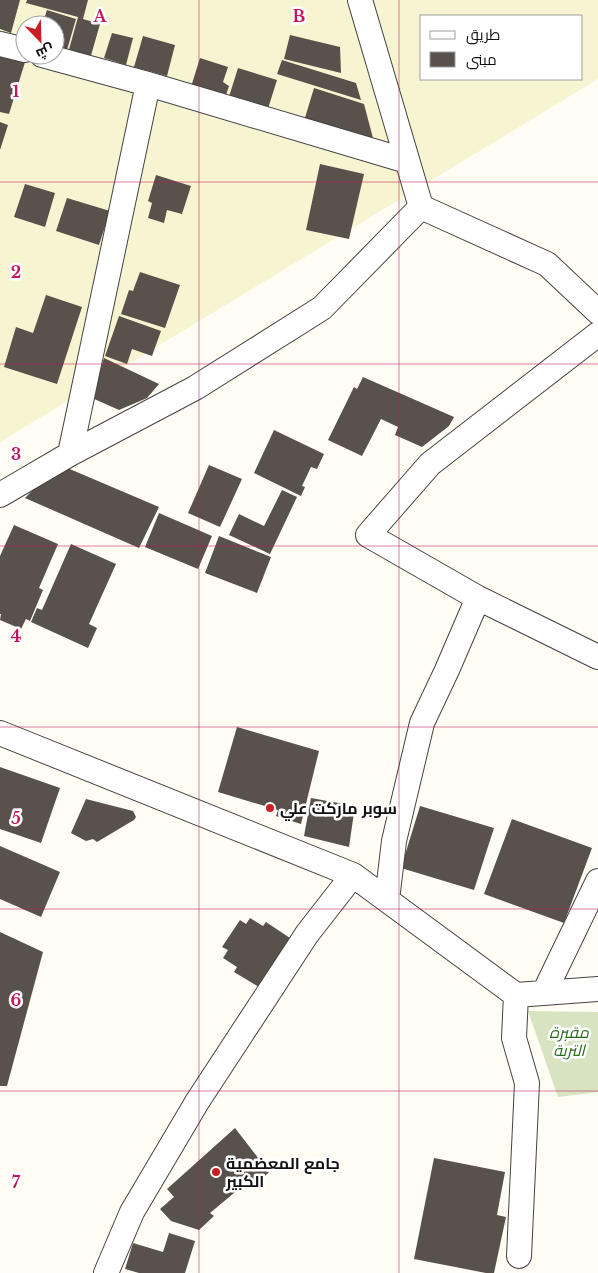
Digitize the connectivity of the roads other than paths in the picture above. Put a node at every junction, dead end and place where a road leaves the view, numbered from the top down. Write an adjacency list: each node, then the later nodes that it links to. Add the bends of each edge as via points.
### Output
1 (360, 0): 6 (street)
2 (0, 44): 3 (street)
3 (15, 48)
4 (65, 61): 5 (street)
5 (148, 84): 6 (street); 10 (street)
6 (407, 161): 7 (street)
7 (421, 207): 8 (street, via 547,264); 10 (street, via 322,308 195,388)
8 (598, 312)
9 (598, 334): 12 (street, via 430,464 368,535)
10 (70, 454): 11 (street)
11 (0, 495)
12 (478, 598): 13 (street); 17 (street, via 422,723 394,841)
13 (598, 657)
14 (0, 733): 15 (street)
15 (352, 875): 17 (street); 22 (street, via 307,934 196,1102 132,1212)
16 (598, 881): 19 (street)
17 (387, 900): 20 (street)
18 (598, 989): 19 (street)
19 (544, 993): 20 (street)
20 (516, 995): 21 (street, via 514,1038 526,1083)
21 (519, 1256)
22 (106, 1273)

